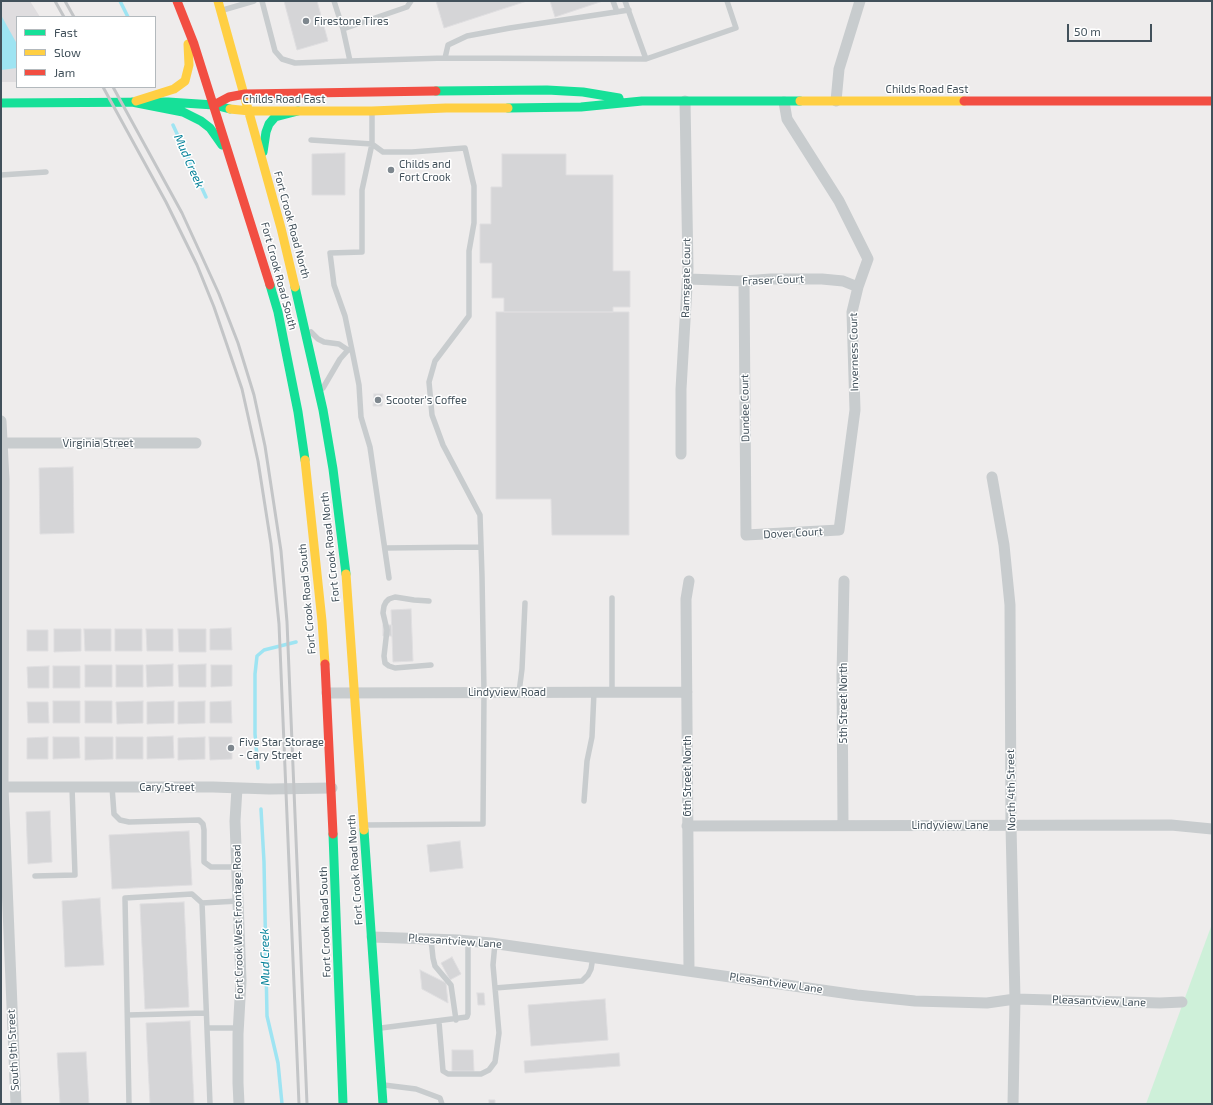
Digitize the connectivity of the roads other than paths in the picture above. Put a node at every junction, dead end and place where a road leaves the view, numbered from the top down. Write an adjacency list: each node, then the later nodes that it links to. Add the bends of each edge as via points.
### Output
1 (177, 1): 14 (main road)
2 (218, 1): 12 (main road, Fort Crook Road North)
3 (254, 1): 12 (lane)
4 (262, 1): 18 (lane, via 275,51 282,59 295,63)
5 (334, 1): 15 (lane)
6 (411, 1): 15 (lane, via 407,6)
7 (613, 1): 13 (lane)
8 (625, 1): 11 (lane)
9 (727, 1): 17 (lane, via 736,28)
10 (860, 1): 22 (street, via 839,69)
11 (629, 10): 13 (lane); 17 (lane)
12 (221, 11): 19 (main road, Fort Crook Road North)
13 (617, 12): 16 (lane, via 467,36 448,45)
14 (184, 20): 24 (main road, via 189,52 185,81 174,90); 27 (main road)
15 (343, 29): 18 (lane)
16 (445, 58): 17 (lane); 18 (lane)
17 (646, 59)
18 (350, 61)
19 (245, 94): 20 (main road, Childs Road East, via 547,90 583,92); 27 (main road, Childs Road East, via 229,97); 28 (main road, Fort Crook Road North)
20 (642, 101): 21 (main road, Childs Road East); 30 (main road, Childs Road East, via 581,107)
21 (685, 101): 25 (main road, Childs Road East); 37 (street, Ramsgate Court)
22 (836, 101): 23 (main road, Childs Road East); 25 (main road, Childs Road East)
23 (1212, 101)
24 (132, 102): 26 (main road); 27 (main road); 34 (main road, via 183,112 201,121 210,128)
25 (784, 102): 39 (street, Inverness Court, via 787,119 839,201 868,259)
26 (1, 103)
27 (214, 104): 28 (main road, Childs Road East, via 233,110); 34 (main road, Fort Crook Road South)
28 (250, 111): 29 (main road, Childs Road East); 33 (main road, Fort Crook Road North)
29 (298, 111): 30 (main road, Childs Road East); 33 (main road, via 275,117 266,132)
30 (372, 111): 32 (lane)
31 (311, 140): 32 (lane)
32 (372, 144): 41 (lane, via 362,190 362,252 330,253 334,285 345,316); 50 (lane, via 383,152 465,148 474,186 474,223 468,251 468,316 435,361 429,382 432,415 443,445 480,515)
33 (262, 156): 40 (main road, Fort Crook Road North)
34 (233, 164): 64 (main road, Fort Crook Road South, via 278,312 298,412 316,550)
35 (46, 172): 36 (lane)
36 (1, 175)
37 (688, 279): 38 (street, Fraser Court); 46 (street, Ramsgate Court, via 681,389)
38 (744, 281): 39 (street, Fraser Court, via 822,279 843,281); 49 (street, Dundee Court)
39 (858, 287): 48 (street, Inverness Court, via 852,312 855,410)
40 (305, 326): 41 (lane, via 318,339 339,344); 42 (main road, Fort Crook Road North)
41 (350, 350): 42 (lane, via 340,359); 51 (lane, via 359,385 361,417 370,447)
42 (320, 393): 65 (main road, Fort Crook Road North, via 347,578)
43 (1, 421): 44 (street, South 9th Street)
44 (2, 443): 45 (street, Virginia Street); 66 (street, South 9th Street)
45 (196, 443)
46 (681, 454)
47 (992, 477): 75 (street, North 4th Street, via 1004,545 1010,605)
48 (839, 530): 49 (street, Dover Court)
49 (746, 535)
50 (481, 547): 51 (lane); 59 (lane)
51 (385, 548): 52 (lane)
52 (389, 578)
53 (688, 581): 63 (street, 6th Street North)
54 (844, 581): 73 (street, 5th Street North)
55 (612, 598): 62 (lane)
56 (429, 600): 58 (lane, via 396,597 386,602 383,613 387,630 385,663 396,668)
57 (525, 603): 60 (lane)
58 (430, 665)
59 (484, 692): 60 (street, Lindyview Road); 65 (street, Lindyview Road); 72 (lane, via 484,824)
60 (519, 692): 61 (street, Lindyview Road)
61 (594, 692): 62 (street, Lindyview Road); 71 (lane, via 592,737)
62 (612, 692): 63 (street, Lindyview Road)
63 (687, 692): 74 (street, 6th Street North)
64 (327, 693): 65 (street, Lindyview Road); 70 (main road, Fort Crook Road South)
65 (355, 693): 72 (main road, Fort Crook Road North)
66 (3, 787): 67 (street, Cary Street); 98 (street, South 9th Street)
67 (72, 787): 68 (street, Cary Street); 78 (lane, via 75,875)
68 (112, 787): 69 (street, Cary Street); 77 (lane, via 114,814 120,820 199,820 204,830 204,862 211,867)
69 (237, 788): 70 (street, Cary Street); 77 (street, Fort Crook West Frontage Road)
70 (332, 788): 102 (main road, Fort Crook Road South)
71 (584, 801)
72 (364, 825): 81 (main road, Fort Crook Road North)
73 (843, 825): 74 (street, Lindyview Lane); 75 (street, Lindyview Lane)
74 (687, 826): 86 (street, 6th Street North)
75 (1012, 826): 76 (street, Lindyview Lane, via 1171,825); 88 (street, North 4th Street)
76 (1212, 829)
77 (237, 867): 79 (street, Fort Crook West Frontage Road)
78 (35, 876)
79 (238, 901): 80 (lane); 95 (street, Fort Crook West Frontage Road, via 241,981)
80 (202, 903): 90 (lane); 91 (lane, via 192,894 125,898)
81 (372, 937): 82 (street, Pleasantview Lane); 96 (main road, Fort Crook Road North)
82 (431, 939): 83 (street, Pleasantview Lane); 92 (lane, via 435,966 453,991)
83 (468, 940): 84 (street, Pleasantview Lane); 92 (lane, via 468,1014)
84 (495, 943): 85 (street, Pleasantview Lane); 87 (lane)
85 (593, 958): 86 (street, Pleasantview Lane); 87 (lane, via 591,969 582,981)
86 (689, 971): 88 (street, Pleasantview Lane, via 915,1001 987,1003)
87 (495, 988): 93 (lane, via 499,1033 495,1062 490,1070 481,1074 448,1074 444,1071)
88 (1015, 999): 89 (street, Pleasantview Lane); 105 (street, North 4th Street)
89 (1182, 1002)
90 (205, 1013): 91 (lane); 94 (lane)
91 (128, 1015): 99 (lane)
92 (456, 1020): 93 (lane)
93 (439, 1022): 96 (lane)
94 (207, 1028): 95 (lane); 100 (lane)
95 (238, 1028): 101 (street, Fort Crook West Frontage Road)
96 (378, 1029): 97 (main road, Fort Crook Road North)
97 (382, 1085): 103 (main road, Fort Crook Road North); 104 (lane, via 416,1089 440,1098)
98 (16, 1104)
99 (129, 1104)
100 (210, 1104)
101 (239, 1104)
102 (343, 1104)
103 (383, 1104)
104 (442, 1104)
105 (1013, 1104)

